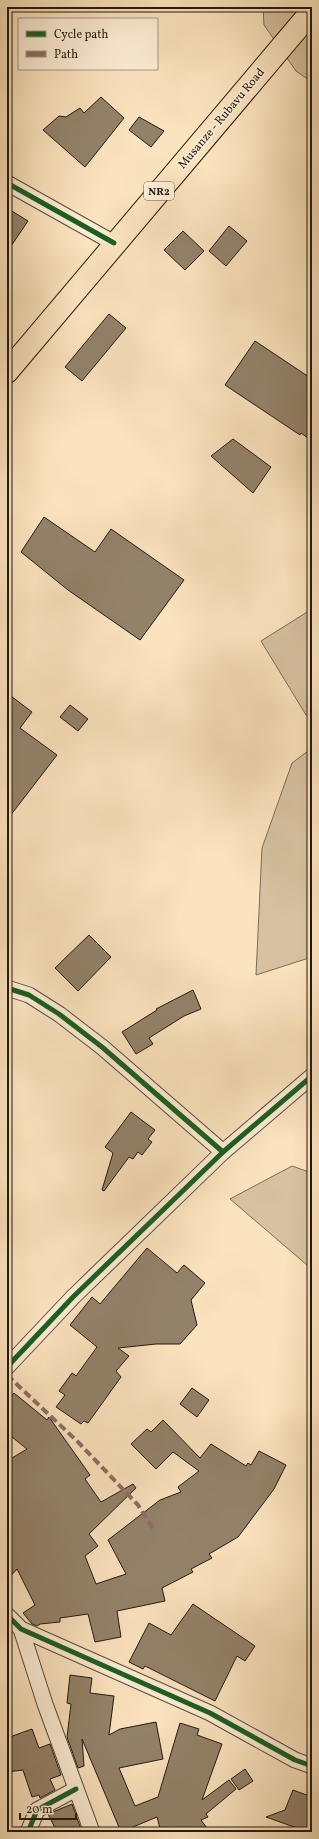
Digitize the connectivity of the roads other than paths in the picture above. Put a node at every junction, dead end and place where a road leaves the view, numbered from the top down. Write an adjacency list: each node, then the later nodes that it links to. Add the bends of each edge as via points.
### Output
1 (312, 11): 3 (highway, Musanze - Rubavu Road / NR2)
2 (7, 183): 3 (street)
3 (114, 243): 4 (highway, Musanze - Rubavu Road / NR2)
4 (7, 372)
5 (7, 988): 7 (street, via 29,994 102,1047)
6 (312, 1076): 7 (street)
7 (223, 1152): 8 (street, via 73,1296)
8 (7, 1367)
9 (7, 1614): 10 (street)
10 (21, 1629): 11 (street, via 210,1713 295,1760); 12 (street)
11 (312, 1766)
12 (76, 1789): 13 (street, via 37,1810); 14 (street)
13 (28, 1832)
14 (92, 1832)

